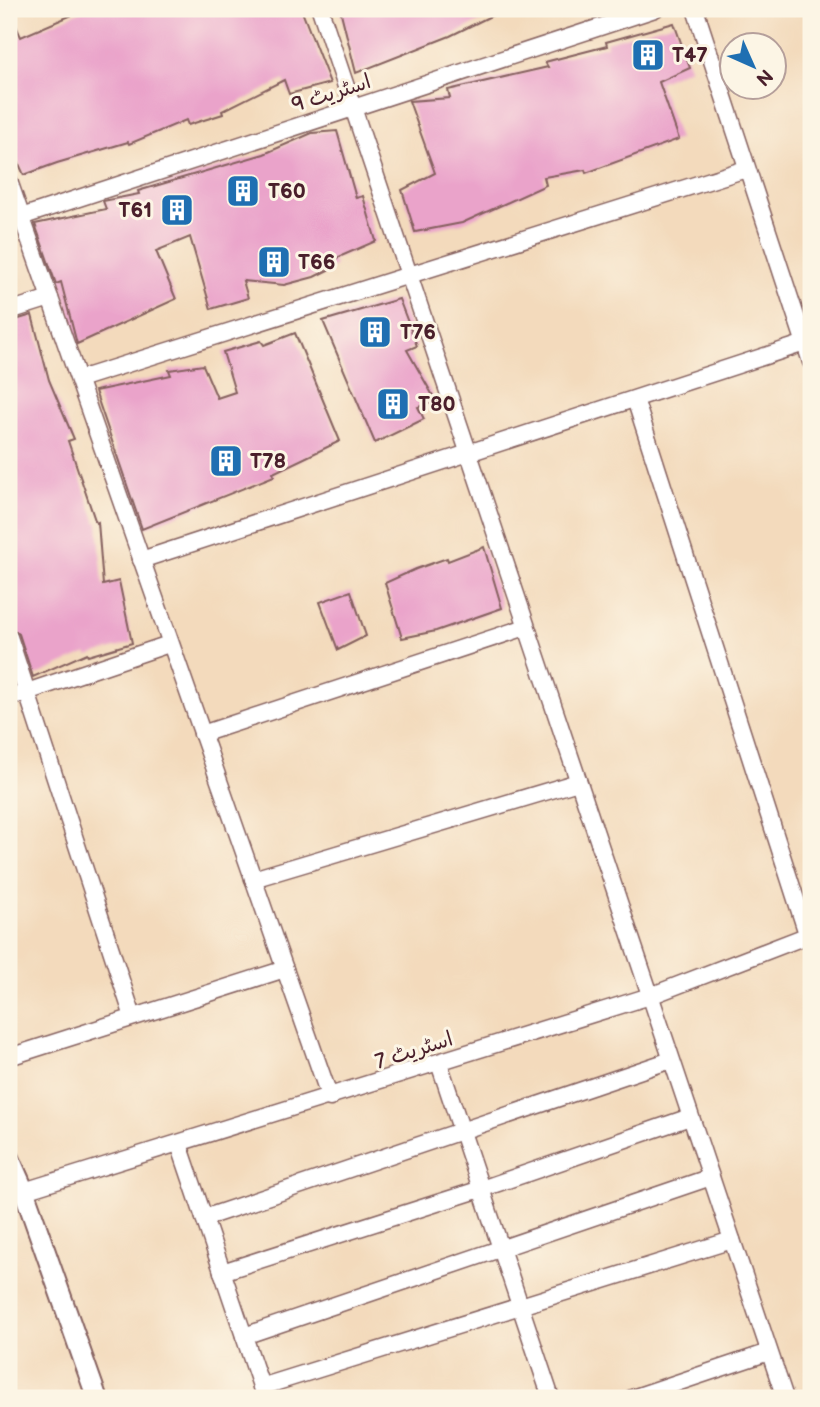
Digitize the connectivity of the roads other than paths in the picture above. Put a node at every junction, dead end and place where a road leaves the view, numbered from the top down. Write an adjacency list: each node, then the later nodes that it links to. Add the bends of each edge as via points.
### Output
1 (320, 9): 4 (street)
2 (655, 9): 4 (street, اسٹریٹ 9)
3 (695, 9): 5 (street)
4 (352, 108): 7 (street, اسٹریٹ 9); 8 (street)
5 (746, 169): 8 (street); 11 (street)
6 (9, 181): 7 (street)
7 (21, 217): 9 (street)
8 (408, 275): 13 (street); 15 (street)
9 (50, 298): 10 (street); 13 (street)
10 (9, 311)
11 (808, 342): 12 (street); 14 (street)
12 (811, 362)
13 (79, 379): 16 (street)
14 (635, 399): 15 (street); 25 (street)
15 (468, 454): 16 (street); 17 (street)
16 (142, 561): 19 (street)
17 (526, 627): 22 (street); 23 (street)
18 (9, 637): 20 (street)
19 (169, 644): 20 (street); 22 (street)
20 (27, 692): 21 (street); 28 (street)
21 (9, 698)
22 (202, 734): 24 (street)
23 (578, 782): 24 (street); 27 (street)
24 (253, 880): 26 (street)
25 (810, 938): 27 (street, اسٹریٹ 7)
26 (285, 969): 28 (street); 32 (street)
27 (650, 996): 30 (street); 31 (street, اسٹریٹ 7)
28 (133, 1017): 29 (street)
29 (9, 1057)
30 (671, 1060): 33 (street); 34 (street)
31 (439, 1063): 32 (street, اسٹریٹ 7); 34 (street)
32 (330, 1098): 35 (street, اسٹریٹ 7)
33 (690, 1117): 37 (street); 38 (street)
34 (462, 1132): 38 (street); 40 (street)
35 (179, 1144): 39 (street, اسٹریٹ 7); 40 (street)
36 (9, 1157): 39 (street)
37 (710, 1177): 41 (street); 42 (street)
38 (481, 1189): 42 (street); 43 (street)
39 (24, 1191): 48 (street)
40 (204, 1218): 43 (street)
41 (732, 1240): 44 (street); 46 (street)
42 (502, 1250): 44 (street); 45 (street)
43 (222, 1272): 45 (street)
44 (520, 1307): 47 (street); 49 (street)
45 (244, 1336): 47 (street)
46 (769, 1352): 50 (street); 51 (street)
47 (263, 1393)
48 (97, 1398)
49 (551, 1398)
50 (632, 1398)
51 (785, 1398)

